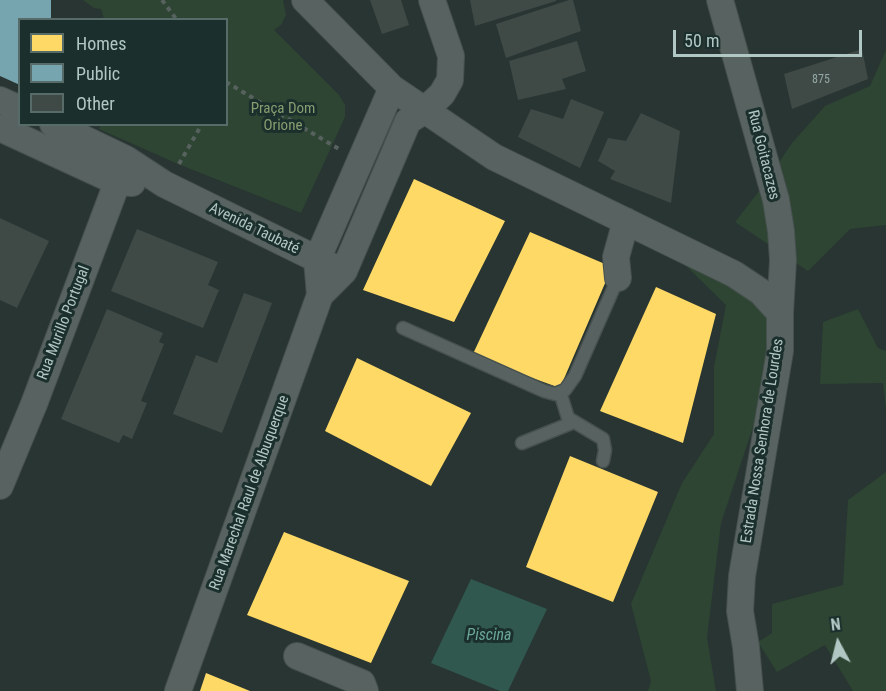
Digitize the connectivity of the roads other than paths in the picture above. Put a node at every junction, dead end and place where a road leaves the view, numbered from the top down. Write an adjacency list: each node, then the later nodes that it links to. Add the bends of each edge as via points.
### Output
1 (305, 0): 4 (street)
2 (432, 0): 7 (street, Rua Marechal Raul de Albuquerque, via 451,56 450,80)
3 (720, 0): 16 (street, Rua Goitacazes, via 776,200 783,260)
4 (392, 88): 7 (street); 12 (street, Rua Marechal Raul de Albuquerque)
5 (0, 100): 6 (street)
6 (18, 108)
7 (425, 110): 11 (street, via 494,157); 13 (street, Rua Marechal Raul de Albuquerque, via 408,121)
8 (56, 126): 10 (street, Avenida Taubaté)
9 (0, 128): 10 (street, Avenida Taubaté)
10 (122, 171): 12 (street, Avenida Taubaté, via 171,174); 22 (street, Rua Murillo Portugal)
11 (633, 224): 14 (street, via 616,257); 16 (street, via 734,274 761,292)
12 (317, 260): 13 (street, Avenida Taubaté); 15 (street, Rua Marechal Raul de Albuquerque)
13 (344, 271): 15 (street, Rua Marechal Raul de Albuquerque)
14 (618, 278): 18 (lane, via 575,376 566,390)
15 (320, 295): 24 (street, Rua Marechal Raul de Albuquerque)
16 (780, 313): 26 (street, Estrada Nossa Senhora de Lourdes, via 780,351 742,576 740,611)
17 (403, 328): 18 (lane, via 544,391)
18 (560, 392): 19 (lane, via 566,416)
19 (574, 422): 20 (lane); 21 (lane, via 603,439)
20 (522, 443)
21 (603, 461)
22 (0, 486)
23 (297, 656): 25 (street, via 362,682)
24 (178, 691)
25 (365, 691)
26 (750, 691)

